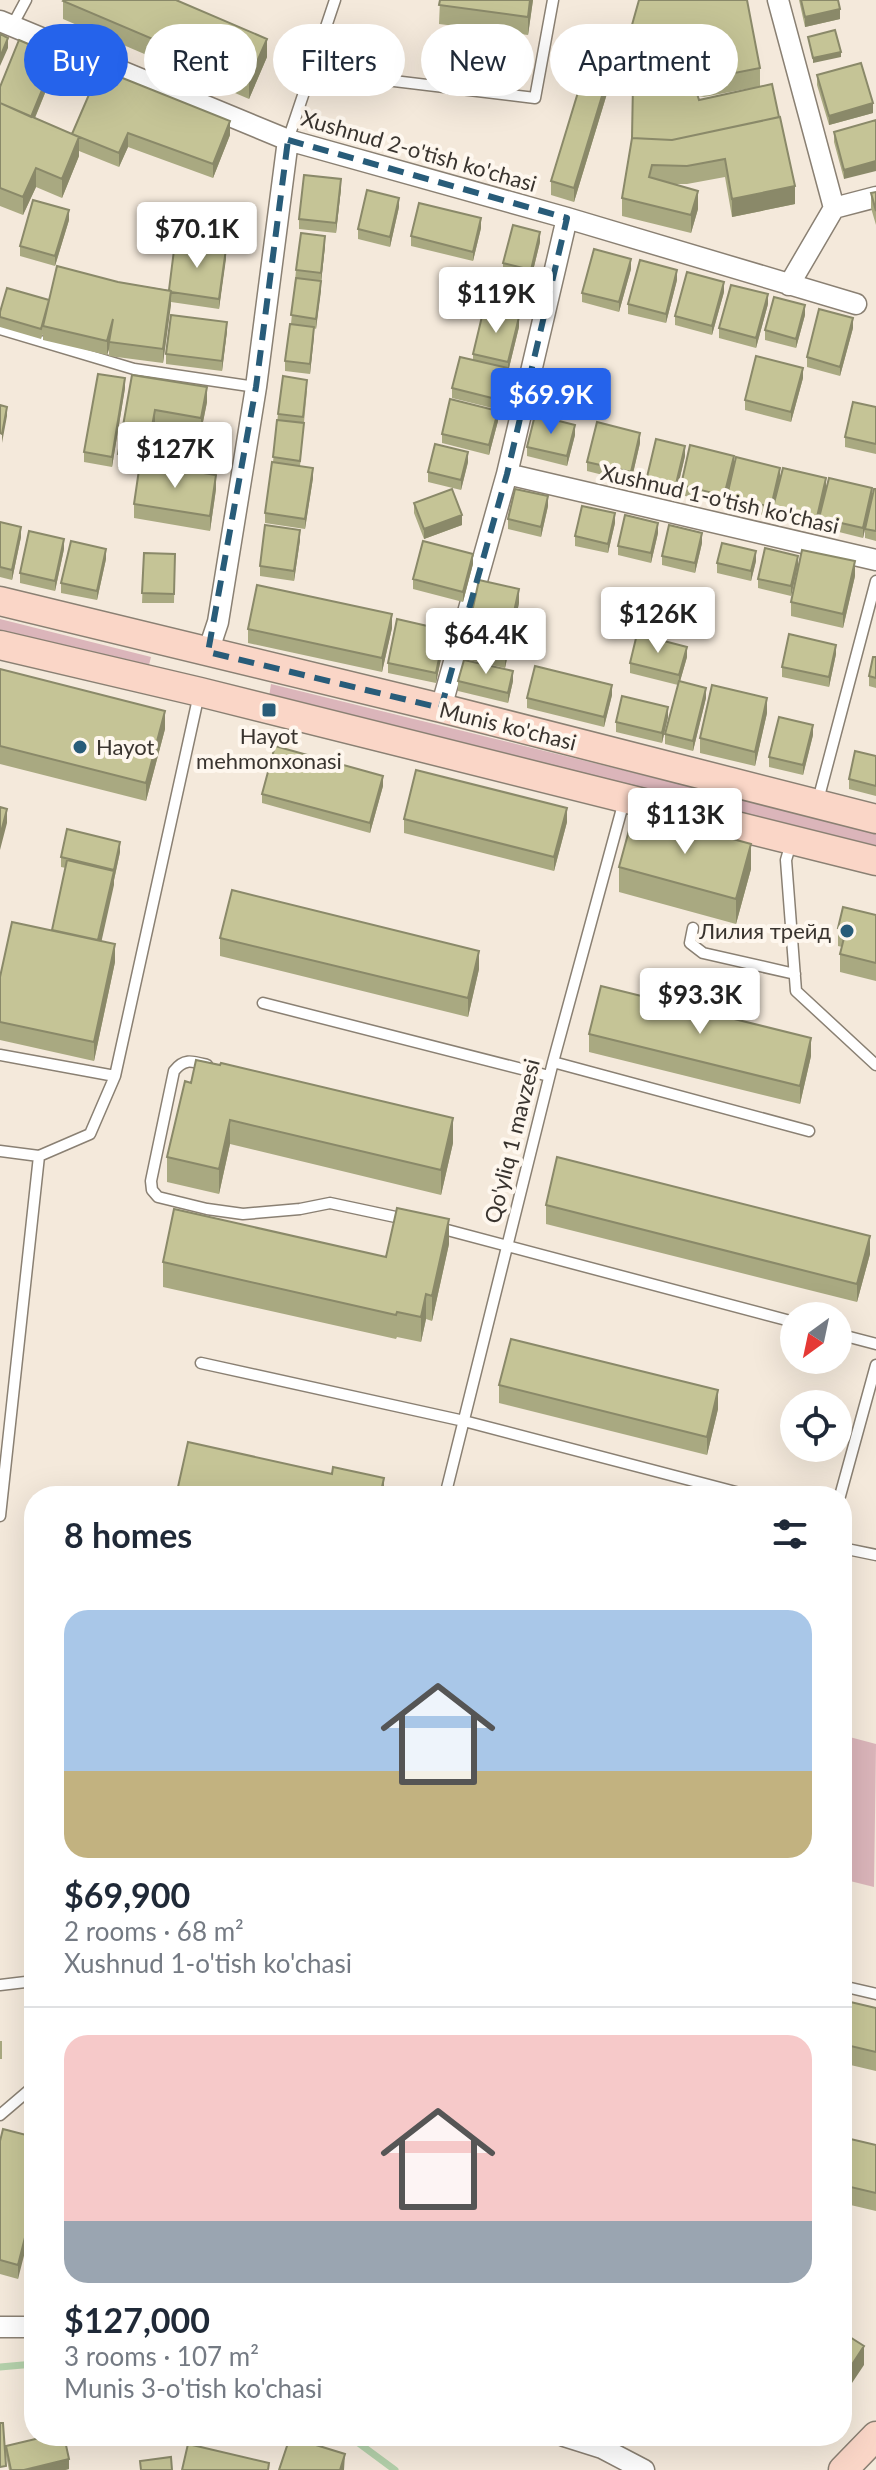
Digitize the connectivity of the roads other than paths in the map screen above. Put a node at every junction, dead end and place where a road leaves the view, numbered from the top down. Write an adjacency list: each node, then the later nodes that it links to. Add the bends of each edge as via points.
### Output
1 (26, 0): 5 (lane)
2 (335, 0): 6 (lane)
3 (553, 0): 8 (lane, via 535,98)
4 (778, 0): 11 (street)
5 (6, 23): 9 (street, Xushnud 2-o'tish ko'chasi)
6 (327, 24)
7 (303, 96): 9 (lane)
8 (518, 96)
9 (288, 140): 12 (street, Xushnud 2-o'tish ko'chasi); 16 (street)
10 (876, 197): 11 (street)
11 (834, 208): 13 (street)
12 (567, 218): 13 (street, Xushnud 2-o'tish ko'chasi); 17 (street)
13 (789, 285): 14 (street, Xushnud 2-o'tish ko'chasi)
14 (856, 304)
15 (0, 329): 16 (lane, via 134,369)
16 (256, 387): 22 (street, via 218,622)
17 (507, 474): 18 (street, Xushnud 1-o'tish ko'chasi); 24 (street)
18 (876, 560)
19 (876, 581): 26 (lane)
20 (0, 601): 22 (street, Munis ko'chasi)
21 (0, 645): 23 (street, Munis ko'chasi)
22 (208, 652): 23 (street); 24 (street, Munis ko'chasi)
23 (200, 692): 25 (street, Munis ko'chasi); 37 (lane)
24 (441, 708): 26 (street, Munis ko'chasi)
25 (625, 797): 28 (street, Munis ko'chasi); 34 (lane, Qo'yliq 1 mavzesi)
26 (817, 804): 27 (street, Munis ko'chasi)
27 (876, 819)
28 (792, 840): 29 (street, Munis ko'chasi); 31 (lane, via 786,860)
29 (876, 861)
30 (693, 928): 31 (lane, via 690,943 703,953)
31 (795, 974): 35 (lane, via 796,991)
32 (263, 1003): 38 (lane)
33 (0, 1055): 37 (lane)
34 (553, 1062): 38 (lane, Qo'yliq 1 mavzesi); 39 (lane)
35 (876, 1065)
36 (219, 1068): 42 (lane, via 189,1060 174,1071 151,1181 158,1197 243,1214 330,1203)
37 (115, 1076): 41 (lane, via 90,1134)
38 (549, 1076): 44 (lane, Qo'yliq 1 mavzesi)
39 (809, 1131)
40 (0, 1151): 41 (lane)
41 (39, 1156): 54 (lane)
42 (416, 1222)
43 (431, 1225): 44 (lane)
44 (507, 1244): 45 (lane); 50 (lane, Qo'yliq 1 mavzesi)
45 (780, 1318)
46 (852, 1338): 47 (lane)
47 (876, 1344)
48 (201, 1363): 50 (lane)
49 (876, 1365): 53 (lane)
50 (464, 1421): 51 (lane, Qo'yliq 1 mavzesi); 52 (lane)
51 (448, 1486)
52 (713, 1486)
53 (843, 1486)
54 (0, 1516)
55 (852, 1550): 56 (lane)
56 (876, 1555)
57 (24, 1982): 58 (lane)
58 (0, 1985)
59 (852, 1988): 60 (lane)
60 (876, 1994)
61 (24, 2095): 62 (lane)
62 (0, 2115)
63 (0, 2327): 64 (street)
64 (24, 2327)
65 (875, 2438): 68 (street)
66 (610, 2446): 67 (street)
67 (644, 2470)
68 (843, 2470)

